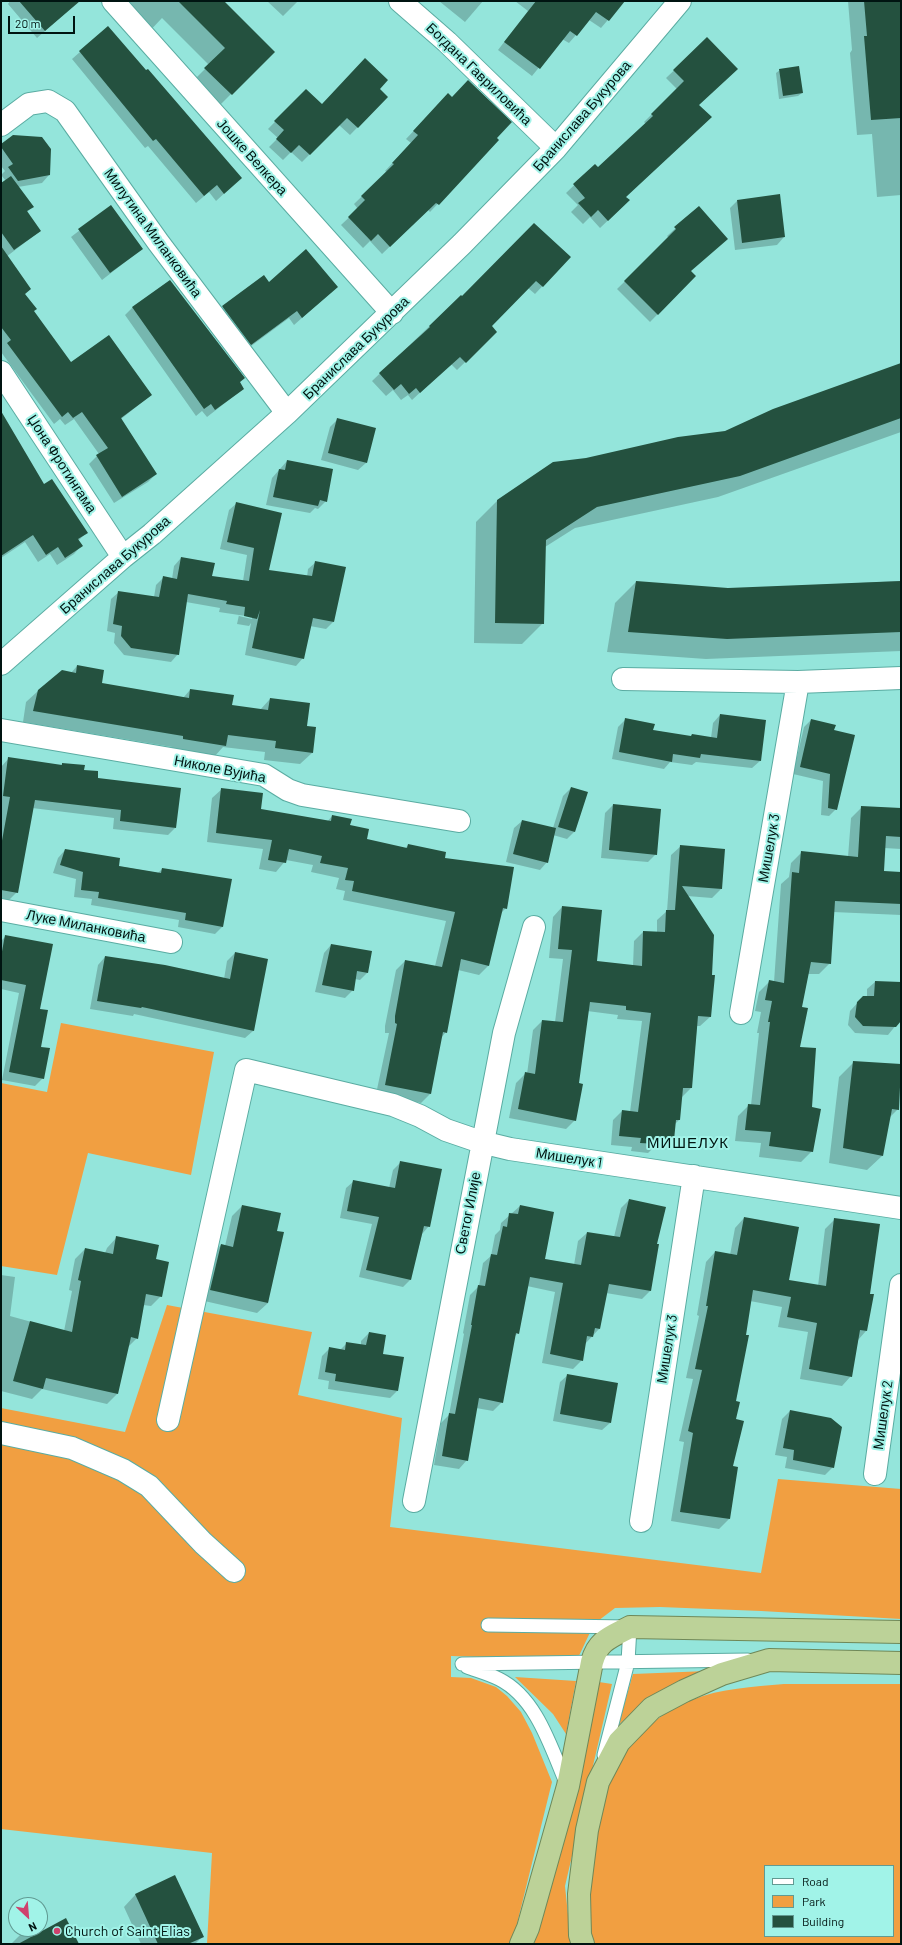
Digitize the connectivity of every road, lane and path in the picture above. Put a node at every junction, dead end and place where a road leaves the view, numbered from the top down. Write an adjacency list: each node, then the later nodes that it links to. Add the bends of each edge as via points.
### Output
1 (113, 1): 6 (street, Јошке Велкера)
2 (400, 1): 5 (street, Богдана Гавриловића, via 447,42)
3 (673, 4): 5 (street, Бранислава Букурова)
4 (1, 125): 8 (street, Милутина Миланковића, via 29,104 48,101 65,111 158,242)
5 (556, 148): 6 (street, Бранислава Букурова)
6 (392, 313): 8 (street, Бранислава Букурова)
7 (1, 372): 9 (street, Џона Фротингама)
8 (287, 413): 9 (street, Бранислава Букурова)
9 (123, 557): 10 (street, Бранислава Букурова)
10 (1, 664)
11 (901, 678): 13 (street)
12 (623, 679): 13 (street)
13 (798, 682): 19 (street, Мишелук 3)
14 (1, 730): 15 (street, Николе Вујића, via 264,775 288,790 302,795)
15 (459, 821)
16 (1, 910): 18 (street, Луке Миланковића)
17 (534, 927): 20 (street, Светог Илије, via 504,1033)
18 (171, 942)
19 (741, 1013)
20 (481, 1142): 21 (street, Мишелук 1, via 510,1149); 24 (street, Мишелук 1, via 446,1130 392,1105 246,1070); 27 (street, Светог Илије)
21 (694, 1176): 22 (street, Мишелук 1); 28 (street, Мишелук 3)
22 (901, 1208)
23 (901, 1285): 26 (street, Мишелук 2)
24 (168, 1420)
25 (1, 1433): 29 (street, via 72,1448 123,1470 149,1486 203,1543)
26 (875, 1474)
27 (414, 1501)
28 (641, 1521)
29 (234, 1571)
30 (488, 1624): 31 (lane)
31 (630, 1627): 32 (highway); 34 (highway, via 603,1641 594,1653); 35 (lane)
32 (901, 1632)
33 (769, 1660): 35 (lane); 36 (highway); 37 (highway, via 722,1674 652,1708 619,1742)
34 (592, 1662): 35 (lane); 38 (highway); 38 (lane, via 462,1664 499,1679 514,1689 527,1703 542,1728)
35 (628, 1662): 37 (lane)
36 (901, 1663)
37 (598, 1782): 40 (highway, via 587,1830 580,1894 580,1935)
38 (568, 1786): 39 (highway, via 528,1928)
39 (521, 1944)
40 (583, 1944)

